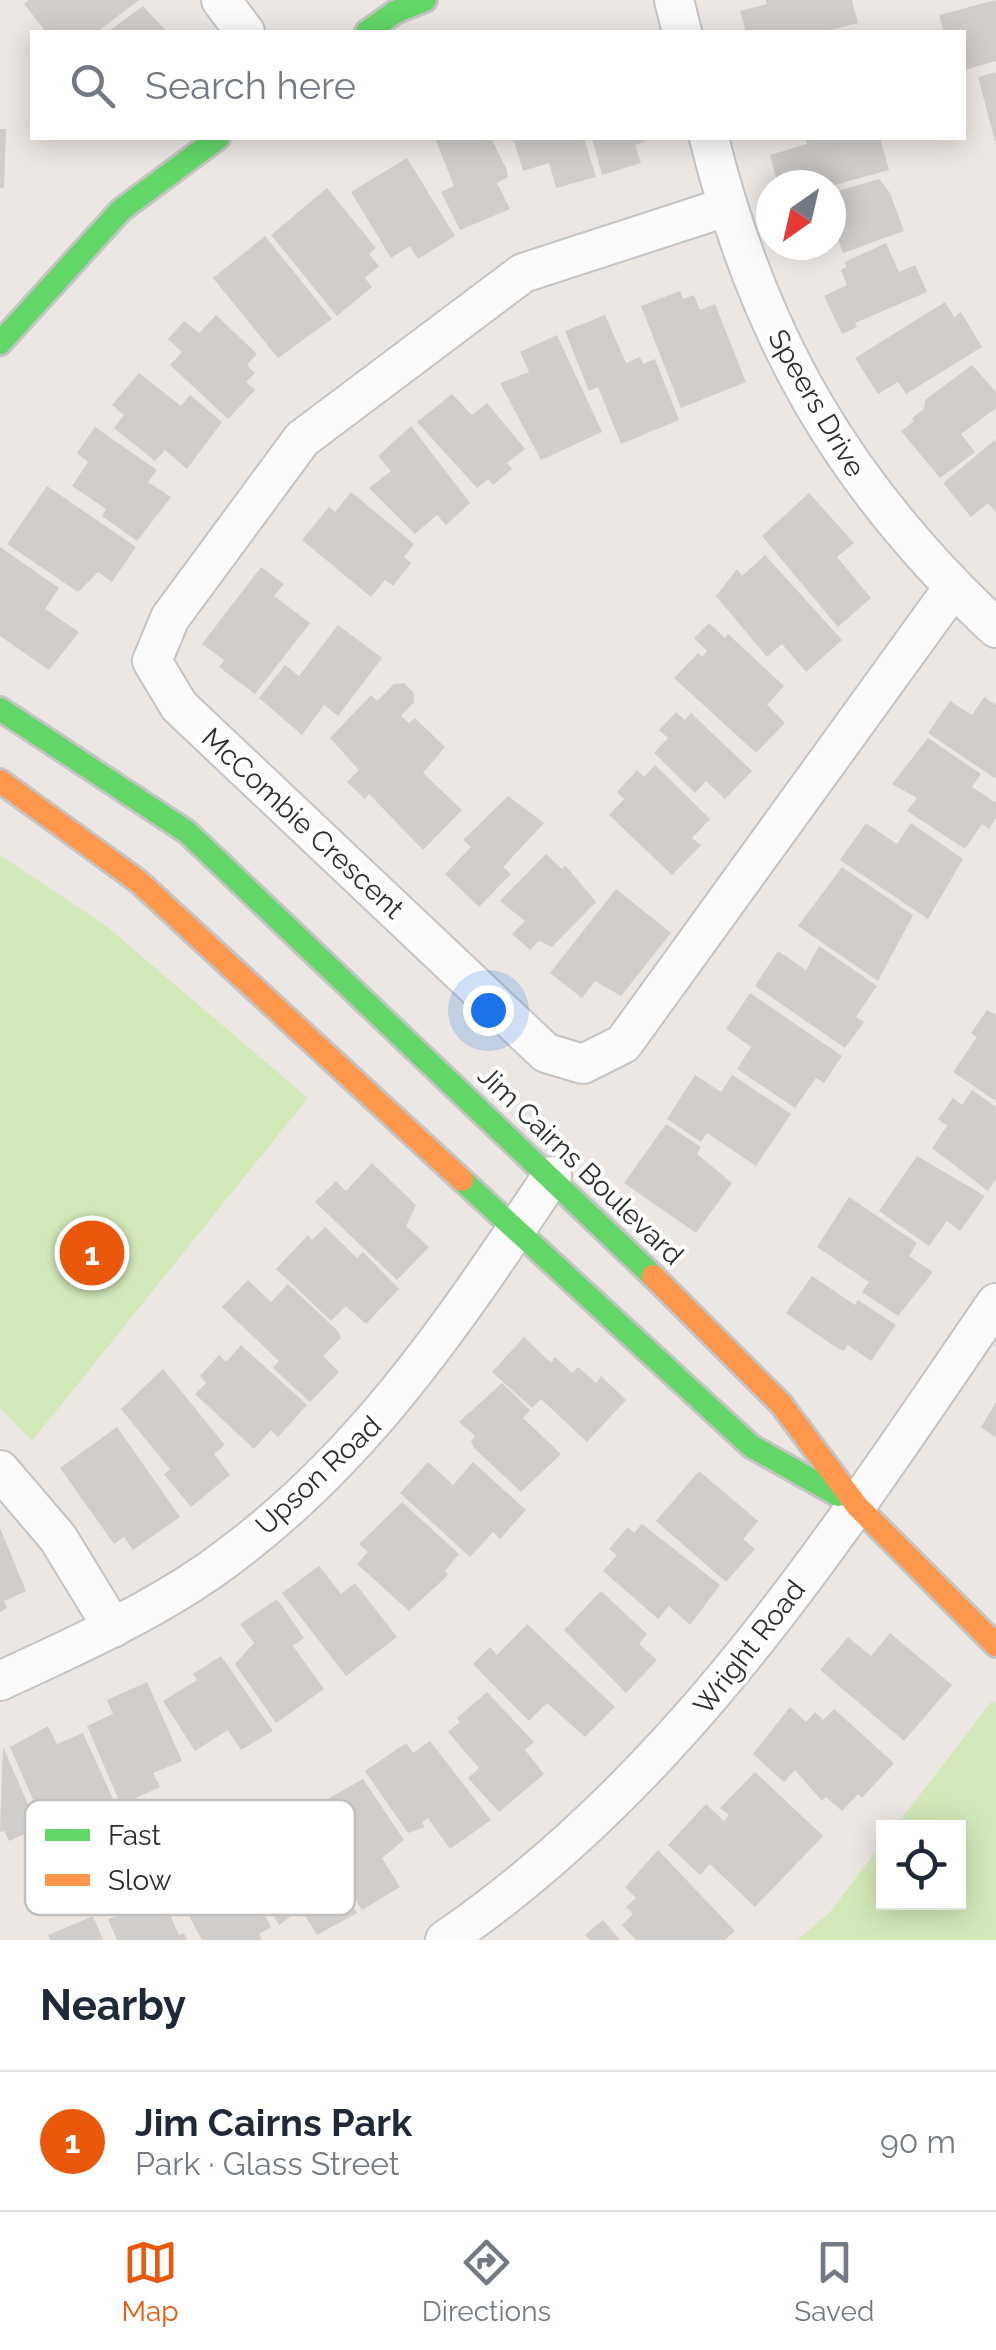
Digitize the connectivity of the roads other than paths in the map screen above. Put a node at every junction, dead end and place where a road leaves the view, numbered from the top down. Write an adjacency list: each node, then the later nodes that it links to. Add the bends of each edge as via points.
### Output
1 (221, 0): 4 (street)
2 (425, 0): 5 (street)
3 (674, 0): 6 (street)
4 (243, 30)
5 (369, 30)
6 (682, 30)
7 (215, 140): 10 (street, via 121,210)
8 (709, 140): 9 (street, Speers Drive)
9 (726, 207): 11 (street, Speers Drive, via 744,266 818,414 855,472); 11 (street, McCombie Crescent, via 523,273 302,440 170,618 152,661 179,706 546,1052 582,1064 622,1044)
10 (0, 343)
11 (953, 588): 12 (street, Speers Drive)
12 (996, 628)
13 (0, 709): 15 (street, Jim Cairns Boulevard, via 187,832)
14 (0, 781): 16 (street, Jim Cairns Boulevard, via 138,881)
15 (552, 1176): 16 (street, Upson Road); 19 (street, Jim Cairns Boulevard, via 781,1404)
16 (517, 1228): 19 (street, Jim Cairns Boulevard, via 751,1446); 20 (street, Upson Road, via 441,1339 336,1466 208,1572)
17 (996, 1302): 19 (street, Wright Road)
18 (0, 1470): 20 (street, via 58,1538)
19 (858, 1506): 21 (street, Jim Cairns Boulevard); 23 (street, Wright Road, via 675,1740 532,1876)
20 (113, 1628): 22 (street, Upson Road)
21 (996, 1644)
22 (0, 1681)
23 (445, 1940)

